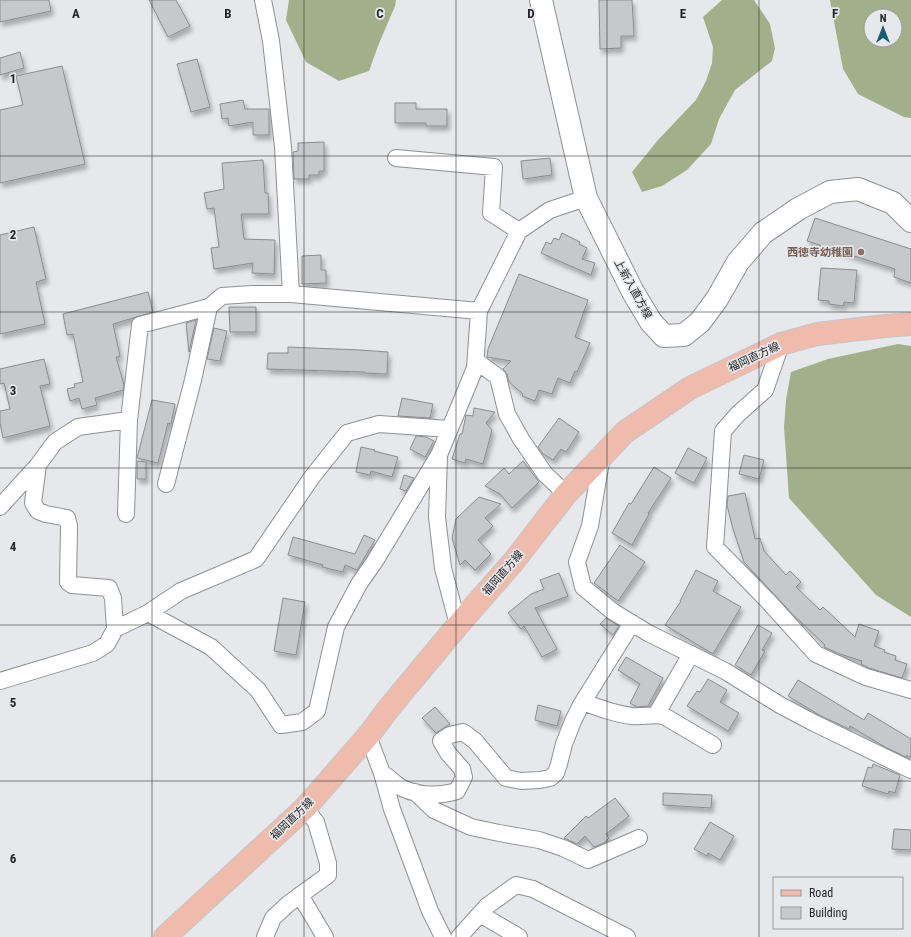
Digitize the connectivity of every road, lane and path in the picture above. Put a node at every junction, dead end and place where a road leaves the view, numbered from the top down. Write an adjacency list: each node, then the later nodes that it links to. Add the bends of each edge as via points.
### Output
1 (264, 0): 7 (street, via 283,147)
2 (541, 0): 4 (main road, 上新入直方線)
3 (396, 158): 6 (street, via 494,167 491,213)
4 (586, 198): 5 (main road, 上新入直方線, via 633,292 651,322 664,336 684,336 700,322 717,299 738,262 763,233 798,209 830,192 858,189 893,203); 6 (street, via 550,210)
5 (911, 221)
6 (520, 231): 9 (street)
7 (291, 294): 8 (street, via 222,296); 9 (street)
8 (209, 307): 13 (street, via 140,325); 18 (street)
9 (479, 312): 12 (street)
10 (911, 324): 11 (main road, 福岡直方線, via 817,334)
11 (781, 344): 16 (main road, 福岡直方線, via 690,388 625,432); 28 (street, via 765,390 723,431 715,547 816,654 866,677)
12 (476, 361): 14 (street); 19 (street, via 498,377 507,414 521,439 545,474)
13 (129, 420): 17 (street, via 78,427 55,442); 21 (street)
14 (449, 429): 15 (street); 22 (street, via 379,424 348,433 312,477 256,559 181,591)
15 (439, 455): 22 (street, via 359,584 336,627 317,711 302,722 281,725 258,690 211,647); 24 (street, via 437,517 443,568)
16 (602, 456): 19 (main road, 福岡直方線); 23 (street, via 590,526 578,562 583,587)
17 (38, 465): 20 (street); 25 (street, via 33,503 38,511 66,518 69,526 68,582 72,585 108,588 113,598)
18 (166, 484)
19 (566, 494): 24 (main road, 福岡直方線)
20 (0, 507)
21 (126, 514)
22 (148, 613): 25 (street)
23 (632, 623): 26 (street); 29 (street)
24 (458, 625): 31 (main road, 福岡直方線)
25 (115, 629): 27 (street, via 108,644 93,653)
26 (691, 654): 30 (street); 33 (street, via 725,671 780,705)
27 (0, 681)
28 (911, 690)
29 (583, 702): 30 (street, via 616,714); 35 (street, via 564,744 556,773 550,778 521,781 506,778 475,741 463,732 450,735 441,741 462,769 464,777 457,791 445,794)
30 (656, 715): 32 (street, via 664,716)
31 (368, 736): 34 (street); 36 (main road, 福岡直方線)
32 (713, 745)
33 (911, 770)
34 (382, 773): 35 (street, via 402,787); 43 (street, via 392,809 430,911)
35 (415, 792): 37 (street, via 434,810 471,827 539,840 588,860)
36 (305, 808): 38 (street, via 316,822 328,863 328,875); 40 (main road, 福岡直方線)
37 (639, 838)
38 (300, 895): 41 (street, via 273,918); 42 (street)
39 (480, 914): 44 (street); 45 (street); 46 (street, via 516,885 533,889)
40 (165, 937)
41 (265, 937)
42 (324, 937)
43 (443, 937)
44 (459, 937)
45 (519, 937)
46 (627, 937)

